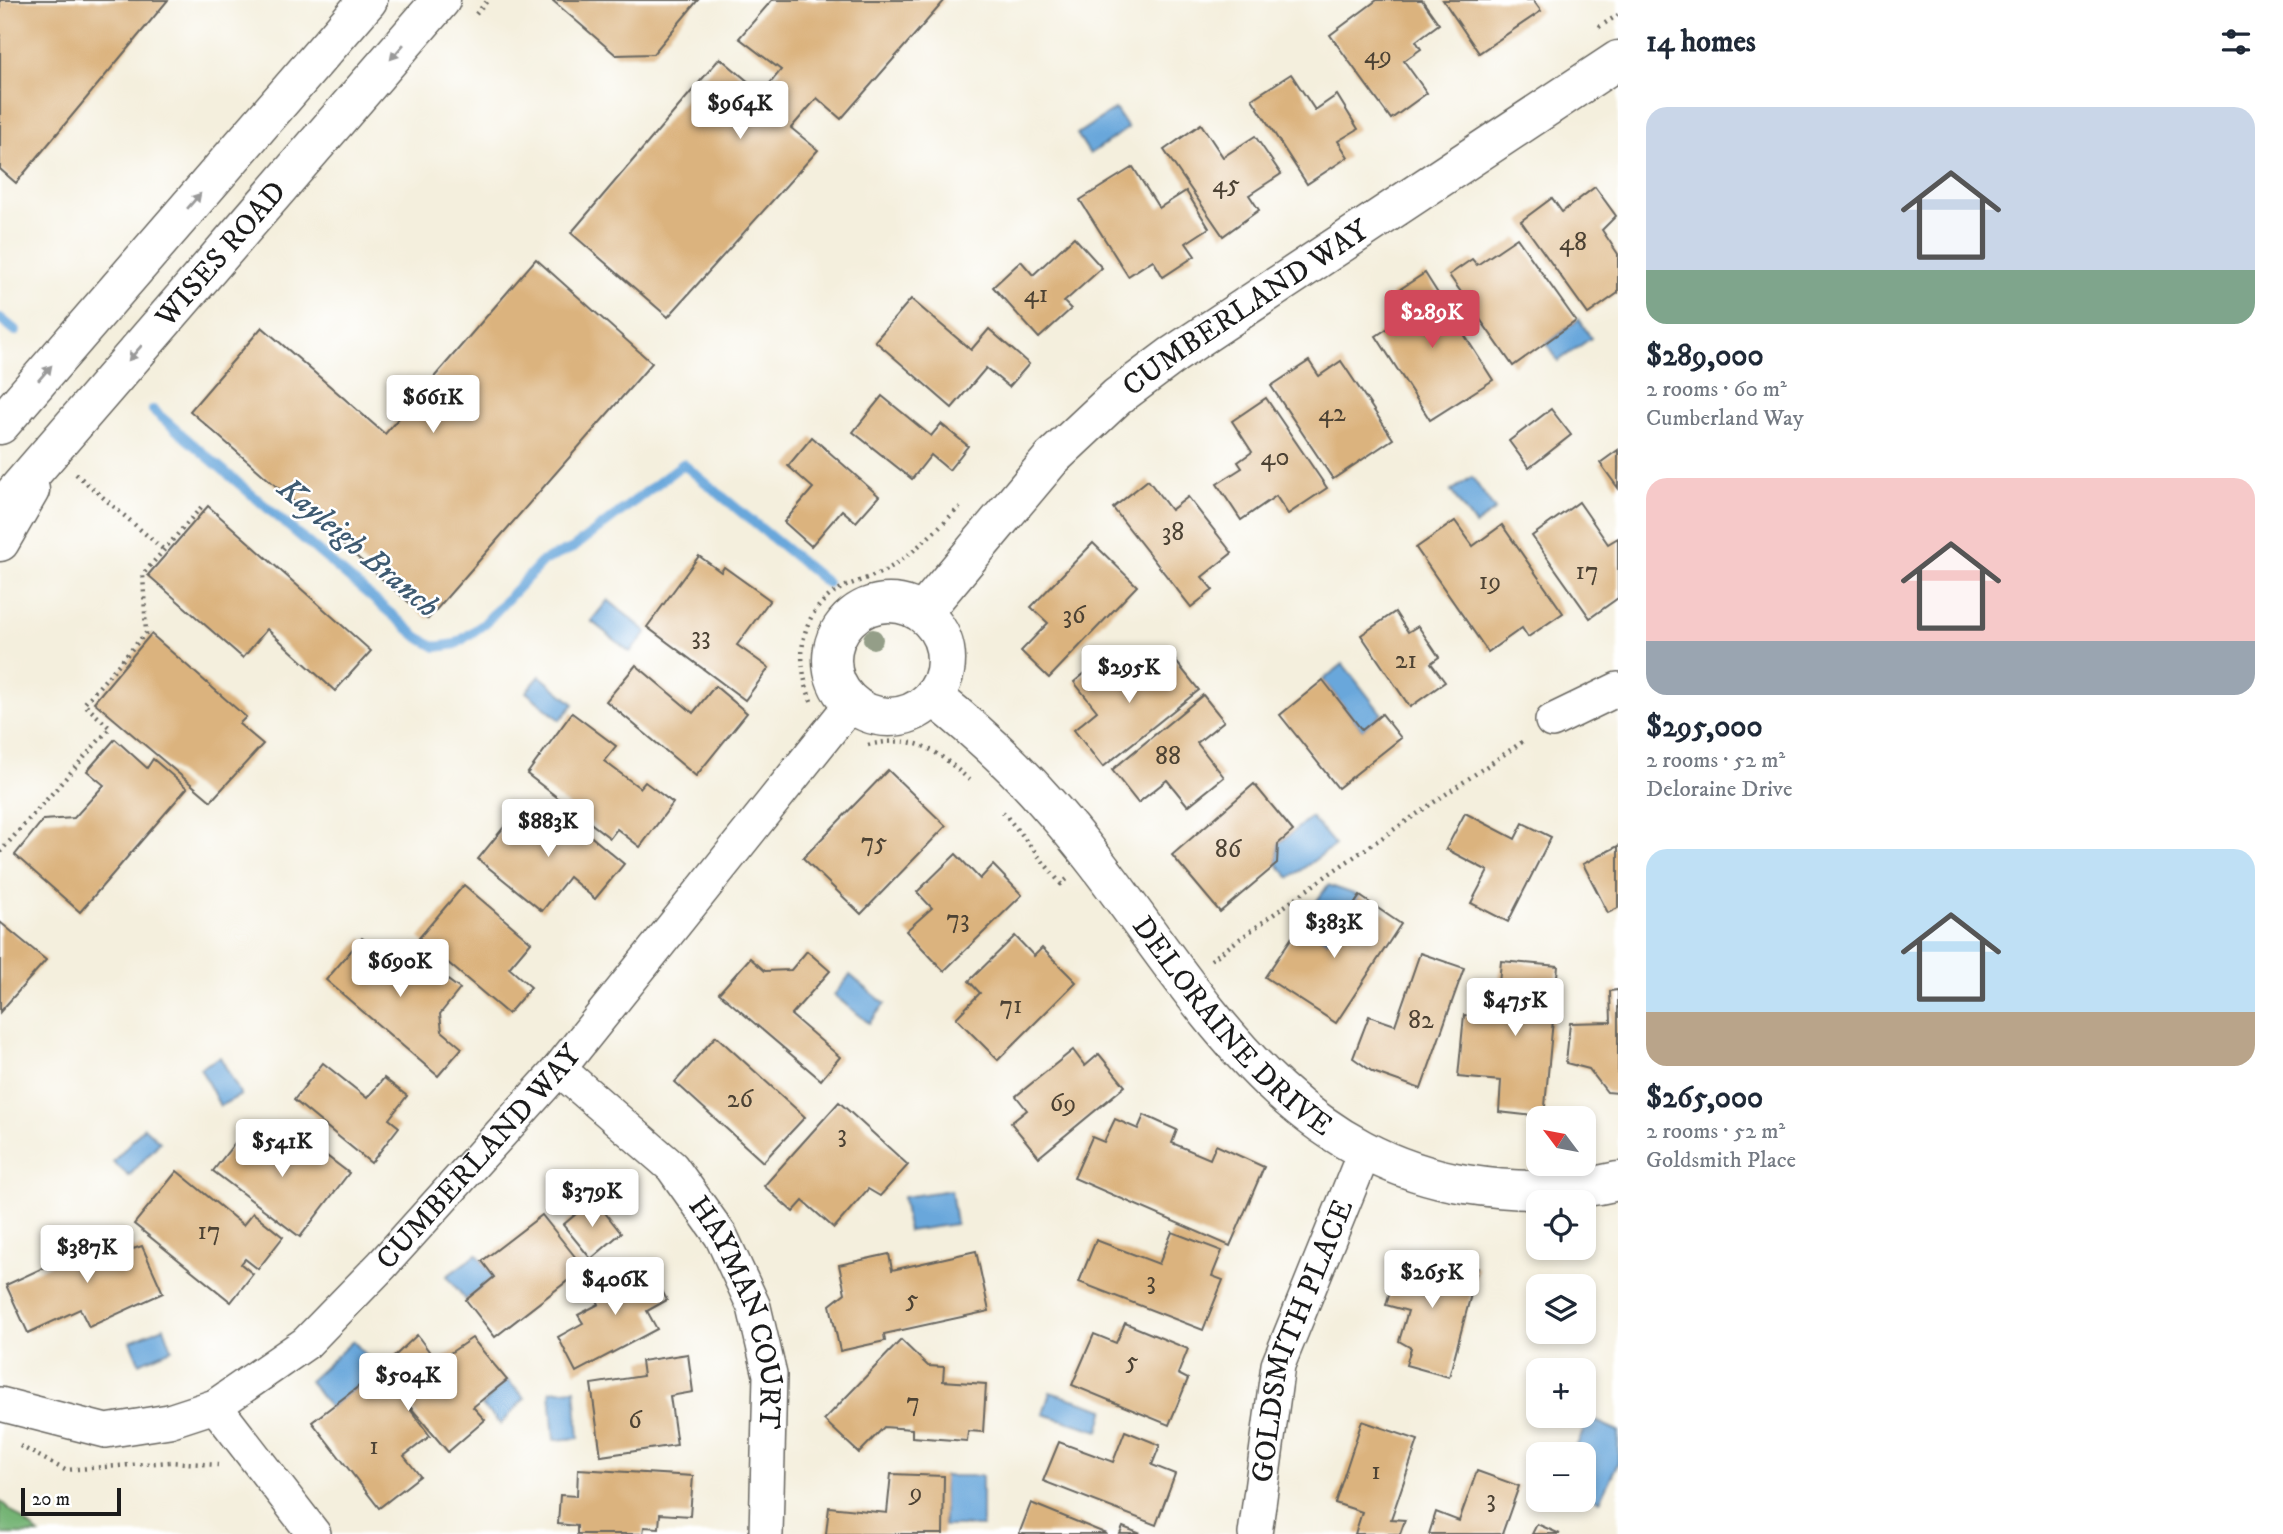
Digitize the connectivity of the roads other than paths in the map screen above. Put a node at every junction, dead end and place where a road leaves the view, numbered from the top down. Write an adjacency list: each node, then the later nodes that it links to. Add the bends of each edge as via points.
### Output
1 (368, 0): 4 (street, WISES ROAD, one-way to 1)
2 (441, 0): 5 (street, WISES ROAD, one-way to 5)
3 (1618, 60): 8 (street, CUMBERLAND WAY, via 1116,397 1052,457)
4 (0, 425)
5 (65, 460): 6 (street, WISES ROAD); 7 (street)
6 (0, 510)
7 (0, 542)
8 (922, 613): 10 (street, via 944,643 947,662); 11 (street, via 904,604 866,607 839,633 832,651 832,670)
9 (1618, 690): 12 (street)
10 (934, 697): 11 (street, via 902,717 884,718); 14 (street, DELORAINE DRIVE, via 978,732 1048,803 1260,1073 1316,1123)
11 (851, 704): 13 (street, CUMBERLAND WAY)
12 (1552, 722)
13 (559, 1069): 17 (street, CUMBERLAND WAY, via 306,1343); 19 (street, HAYMAN COURT, via 672,1167 721,1236 754,1307 770,1375)
14 (1364, 1153): 15 (street, DELORAINE DRIVE, via 1430,1178 1506,1190); 20 (street, GOLDSMITH PLACE, via 1278,1365)
15 (1618, 1181)
16 (0, 1404): 17 (street, CUMBERLAND WAY, via 106,1431 169,1421)
17 (215, 1406): 18 (street)
18 (314, 1534)
19 (766, 1534)
20 (1255, 1534)

